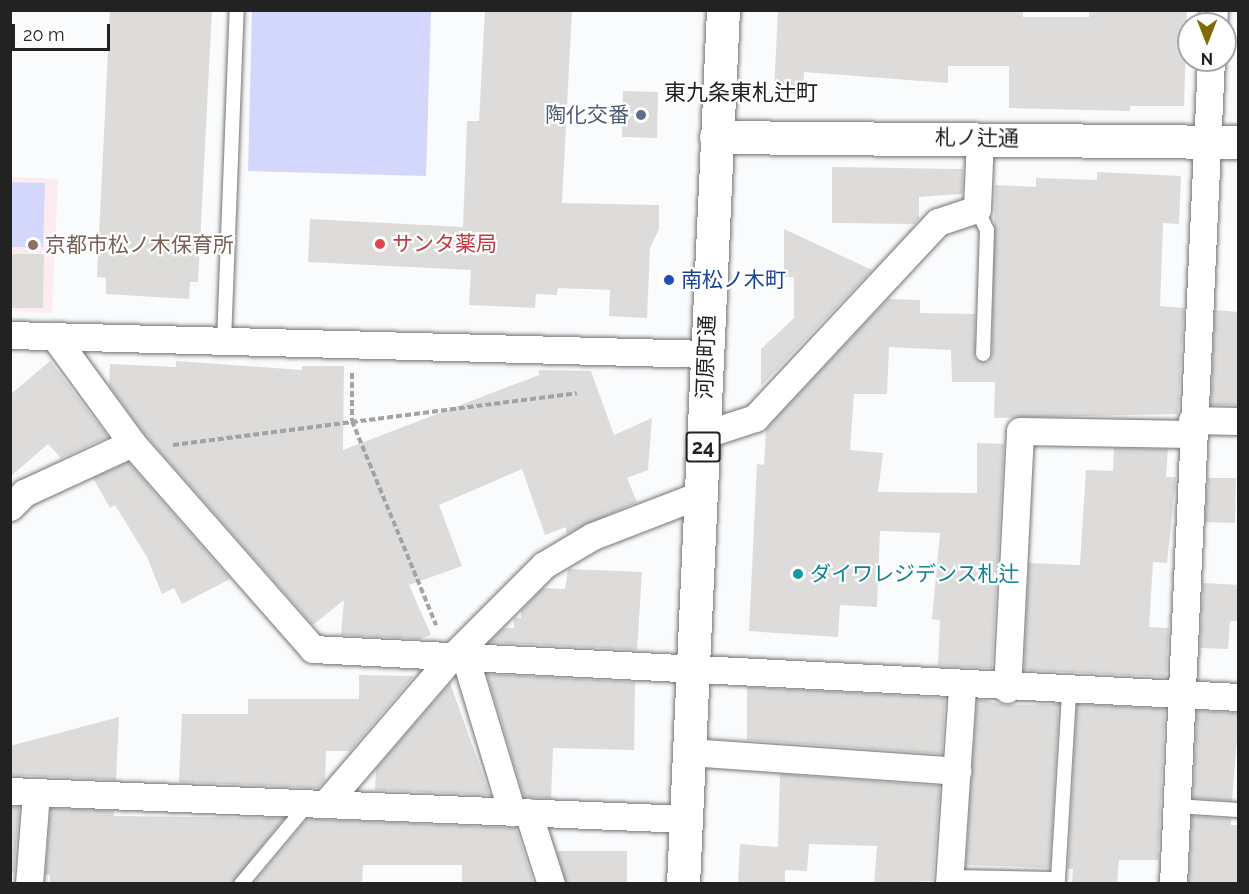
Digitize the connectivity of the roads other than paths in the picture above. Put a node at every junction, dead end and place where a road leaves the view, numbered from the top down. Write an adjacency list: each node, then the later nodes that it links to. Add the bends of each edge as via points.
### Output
1 (237, 10): 11 (lane)
2 (723, 10): 4 (main road, 河原町通 / 24)
3 (1209, 72): 6 (street)
4 (716, 137): 5 (main road, 札ノ辻通); 12 (main road, 河原町通 / 24)
5 (980, 138): 6 (main road, 札ノ辻通); 8 (street)
6 (1204, 142): 7 (main road, 札ノ辻通); 15 (street)
7 (1239, 142)
8 (977, 209): 13 (lane, via 987,230); 16 (street, via 938,222 755,418)
9 (10, 334): 10 (street)
10 (54, 336): 11 (street); 17 (street)
11 (224, 341): 12 (street)
12 (706, 354): 16 (main road, 河原町通 / 24)
13 (983, 354)
14 (1239, 421): 15 (street)
15 (1192, 427): 23 (street, via 1020,431); 25 (street)
16 (703, 435): 18 (main road, 河原町通 / 24)
17 (136, 446): 19 (street, via 24,493); 20 (street, via 313,649)
18 (702, 494): 20 (street, via 593,536 544,566); 21 (main road, 河原町通 / 24)
19 (10, 507)
20 (458, 660): 21 (street); 30 (street); 33 (street)
21 (693, 672): 22 (street); 27 (main road, 河原町通 / 24)
22 (962, 686): 23 (street); 28 (street)
23 (1007, 688): 24 (street)
24 (1068, 692): 25 (street); 35 (lane, via 1058,879)
25 (1181, 693): 26 (street); 31 (street)
26 (1239, 697)
27 (688, 752): 28 (street); 34 (main road, 河原町通 / 24)
28 (957, 771): 35 (street)
29 (23, 792): 30 (street); 36 (street)
30 (317, 804): 33 (street); 37 (lane)
31 (1176, 806): 32 (lane); 40 (street)
32 (1239, 810)
33 (520, 812): 34 (street); 38 (street)
34 (686, 819): 39 (main road, 河原町通 / 24)
35 (950, 880)
36 (29, 884)
37 (241, 884)
38 (551, 884)
39 (683, 884)
40 (1173, 884)

